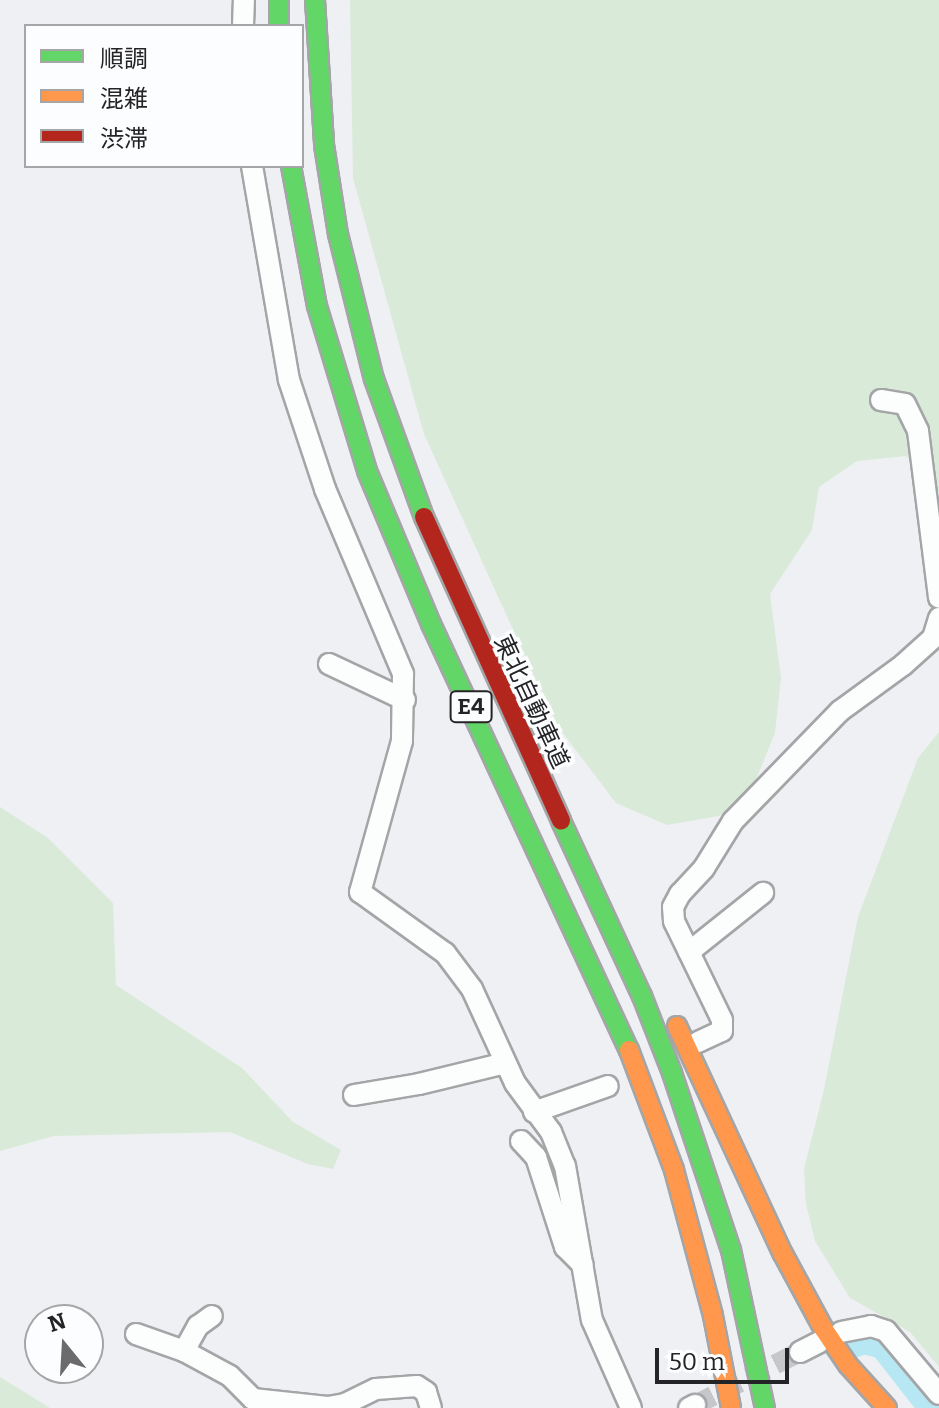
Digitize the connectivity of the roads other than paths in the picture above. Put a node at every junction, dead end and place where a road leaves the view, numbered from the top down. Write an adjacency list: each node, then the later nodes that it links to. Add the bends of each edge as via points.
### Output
1 (244, 0): 4 (street)
2 (279, 0): 5 (highway)
3 (315, 0): 10 (highway, 東北自動車道 / E4, via 324,145 352,296 402,463)
4 (243, 24)
5 (279, 24)
6 (252, 168): 13 (street, via 289,380 354,561 396,651)
7 (291, 168): 22 (highway, E4, via 317,306 367,471 431,624 610,1003 674,1170)
8 (881, 400): 9 (street, via 905,404 918,431)
9 (939, 598)
10 (464, 613): 36 (highway, 東北自動車道 / E4, via 642,996 672,1073 731,1250); 37 (highway, via 667,1006 783,1254 848,1365)
11 (939, 618): 15 (street, via 933,638 840,711 733,821 673,907)
12 (329, 664): 13 (street)
13 (405, 700): 17 (street, via 402,741 360,892 445,953 472,989)
14 (763, 893): 15 (street)
15 (689, 952): 16 (street, via 722,1020 722,1031)
16 (698, 1042)
17 (506, 1063): 19 (street); 20 (street)
18 (608, 1086): 20 (street)
19 (354, 1095)
20 (534, 1112): 23 (street, via 561,1152)
21 (521, 1141): 23 (street, via 536,1157 565,1247)
22 (689, 1234): 34 (highway); 35 (highway, E4, via 713,1316)
23 (583, 1265): 33 (street, via 592,1320)
24 (212, 1316): 28 (street, via 198,1326)
25 (841, 1332): 30 (street, via 871,1326 886,1331)
26 (136, 1334): 28 (street)
27 (820, 1342): 29 (street)
28 (184, 1351): 31 (street, via 230,1376)
29 (800, 1352)
30 (939, 1394)
31 (245, 1403): 32 (street, via 328,1407 376,1389 417,1386 426,1392)
32 (431, 1408)
33 (631, 1408)
34 (716, 1408)
35 (731, 1408)
36 (765, 1408)
37 (887, 1408)

